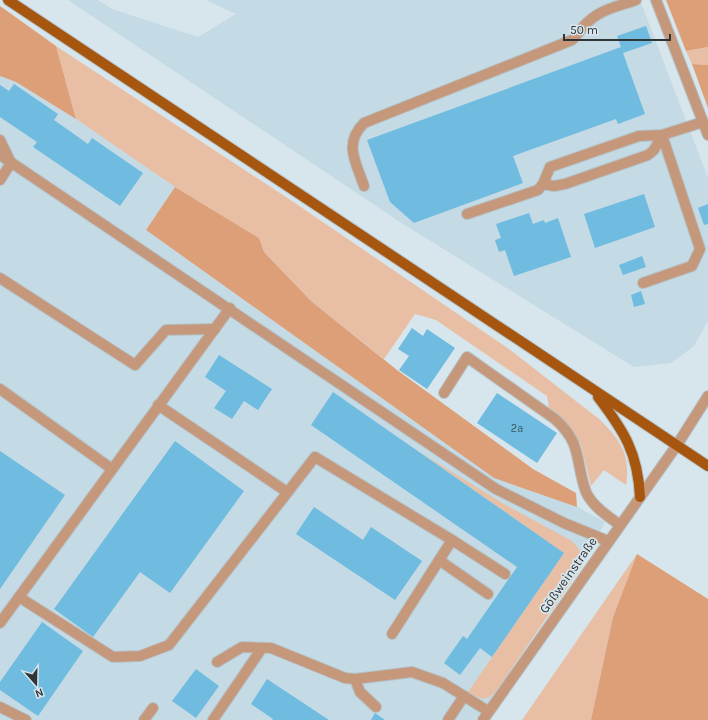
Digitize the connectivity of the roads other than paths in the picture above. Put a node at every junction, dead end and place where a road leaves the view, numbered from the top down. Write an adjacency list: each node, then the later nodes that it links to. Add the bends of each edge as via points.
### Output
1 (8, 0): 18 (main road)
2 (636, 0): 12 (street, via 599,13 587,22 572,40 364,123 352,139 352,148)
3 (656, 0): 4 (street)
4 (703, 122): 5 (street); 6 (street)
5 (662, 135): 11 (street, via 654,150 648,155 566,184); 11 (street, via 639,136 550,167); 15 (street, via 700,249 692,266)
6 (708, 135)
7 (0, 140): 9 (street)
8 (0, 155): 9 (street)
9 (11, 163): 10 (street); 16 (street)
10 (0, 180)
11 (543, 184): 13 (street, via 538,190)
12 (364, 186)
13 (467, 214)
14 (0, 278): 17 (street, via 135,365 166,330)
15 (643, 283)
16 (230, 308): 17 (street); 30 (street, via 496,489 564,523)
17 (215, 329): 22 (street)
18 (591, 389): 23 (main road); 27 (main road, via 618,424 633,453 639,477)
19 (1, 391): 25 (street)
20 (444, 394): 28 (street, via 467,358 555,419 573,440 587,493 598,507)
21 (708, 396): 23 (street, Gößweinstraße)
22 (158, 405): 25 (street); 26 (street)
23 (677, 446): 24 (main road); 27 (street, Gößweinstraße)
24 (708, 466)
25 (112, 469): 34 (street)
26 (287, 492): 29 (street, via 315,456); 34 (street, via 169,645 140,656 113,657)
27 (640, 497): 28 (street, Gößweinstraße)
28 (620, 525): 30 (street, Gößweinstraße)
29 (452, 540): 31 (street); 32 (street)
30 (608, 541): 44 (street, Gößweinstraße)
31 (439, 560): 33 (street); 36 (street)
32 (505, 574)
33 (488, 594)
34 (19, 598): 35 (street)
35 (0, 623)
36 (392, 634)
37 (262, 648): 38 (street, via 242,647); 39 (street, via 271,648 329,673); 47 (street)
38 (217, 662)
39 (355, 679): 40 (street, via 412,672 443,683); 42 (street, via 360,692)
40 (464, 696): 44 (street); 48 (street)
41 (0, 707): 45 (street)
42 (376, 707)
43 (153, 708): 46 (street)
44 (486, 716)
45 (26, 720)
46 (144, 720)
47 (213, 720)
48 (448, 720)

